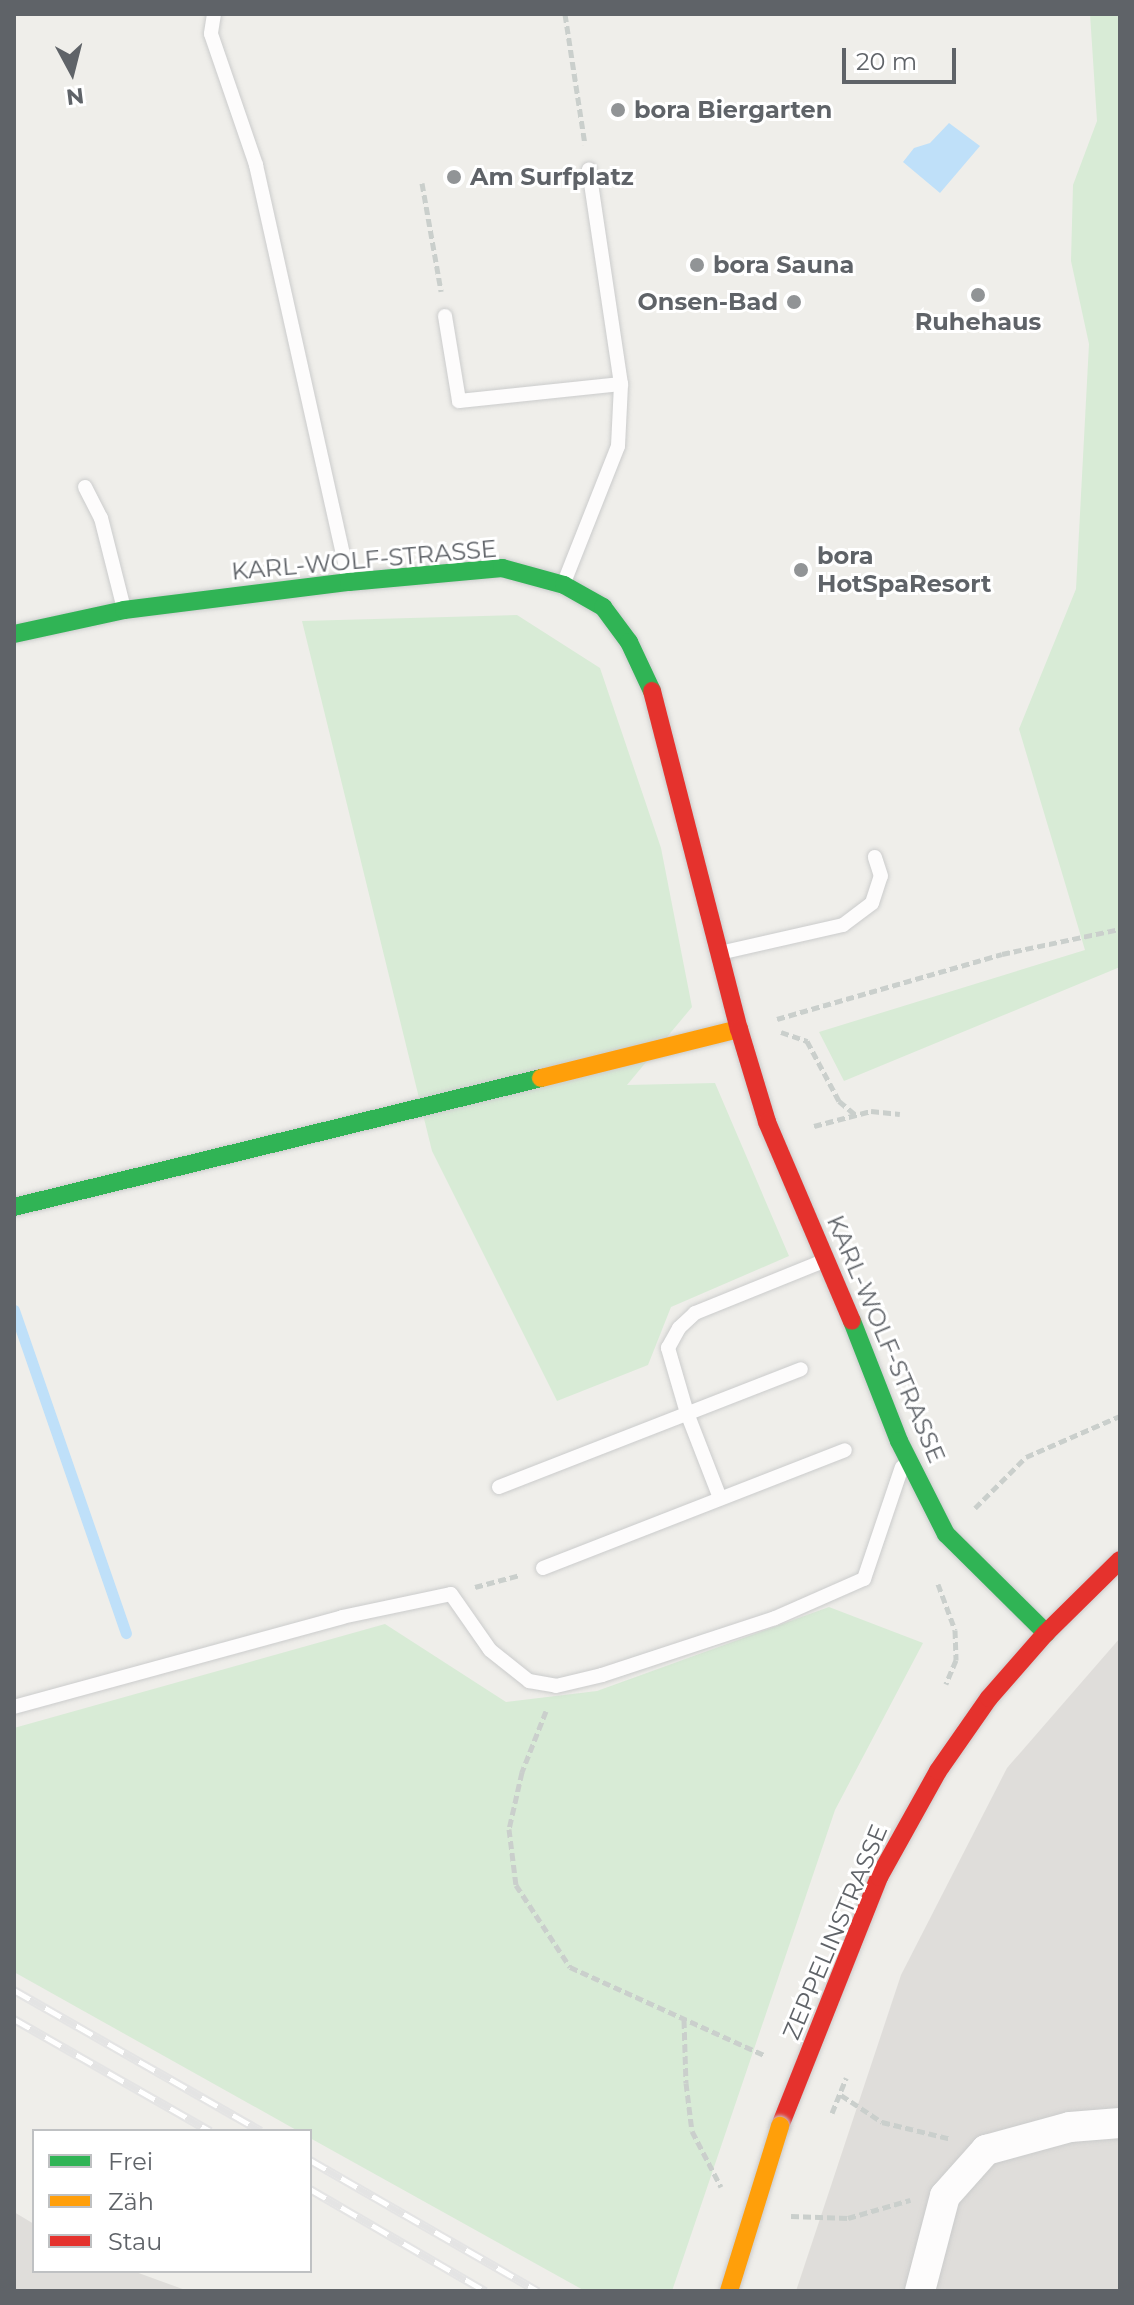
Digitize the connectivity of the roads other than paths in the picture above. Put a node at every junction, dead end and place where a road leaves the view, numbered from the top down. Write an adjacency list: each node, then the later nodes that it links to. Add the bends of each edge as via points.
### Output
1 (214, 14): 6 (lane, via 211,34 263,194)
2 (589, 169): 4 (lane)
3 (445, 316): 4 (lane, via 459,401)
4 (621, 384): 7 (lane, via 618,446)
5 (85, 487): 8 (lane, via 101,518)
6 (349, 582): 7 (street, KARL-WOLF-STRASSE, via 502,568); 8 (street, KARL-WOLF-STRASSE)
7 (564, 585): 11 (street, KARL-WOLF-STRASSE, via 603,607 629,642 657,701)
8 (124, 610): 9 (street, KARL-WOLF-STRASSE)
9 (14, 634)
10 (875, 857): 11 (lane, via 881,876 872,903 843,925)
11 (719, 953): 12 (street, KARL-WOLF-STRASSE)
12 (739, 1029): 13 (street); 14 (street, KARL-WOLF-STRASSE, via 767,1122)
13 (14, 1207)
14 (828, 1259): 16 (lane, via 695,1313 679,1328 668,1348); 18 (street, KARL-WOLF-STRASSE)
15 (801, 1369): 16 (lane)
16 (687, 1413): 19 (lane); 20 (lane)
17 (845, 1450): 20 (lane)
18 (906, 1455): 23 (street, KARL-WOLF-STRASSE, via 946,1534); 24 (lane, via 864,1579 775,1618 602,1675 556,1686 529,1681 490,1650 451,1594 342,1617)
19 (499, 1487)
20 (720, 1498): 22 (lane)
21 (1120, 1560): 23 (street, ZEPPELINSTRASSE)
22 (543, 1568)
23 (1046, 1633): 26 (street, ZEPPELINSTRASSE, bridge, via 989,1698 879,1877 780,2126)
24 (14, 1707)
25 (1120, 2123): 27 (street, via 1070,2127 986,2150 945,2196)
26 (729, 2291)
27 (920, 2291)

